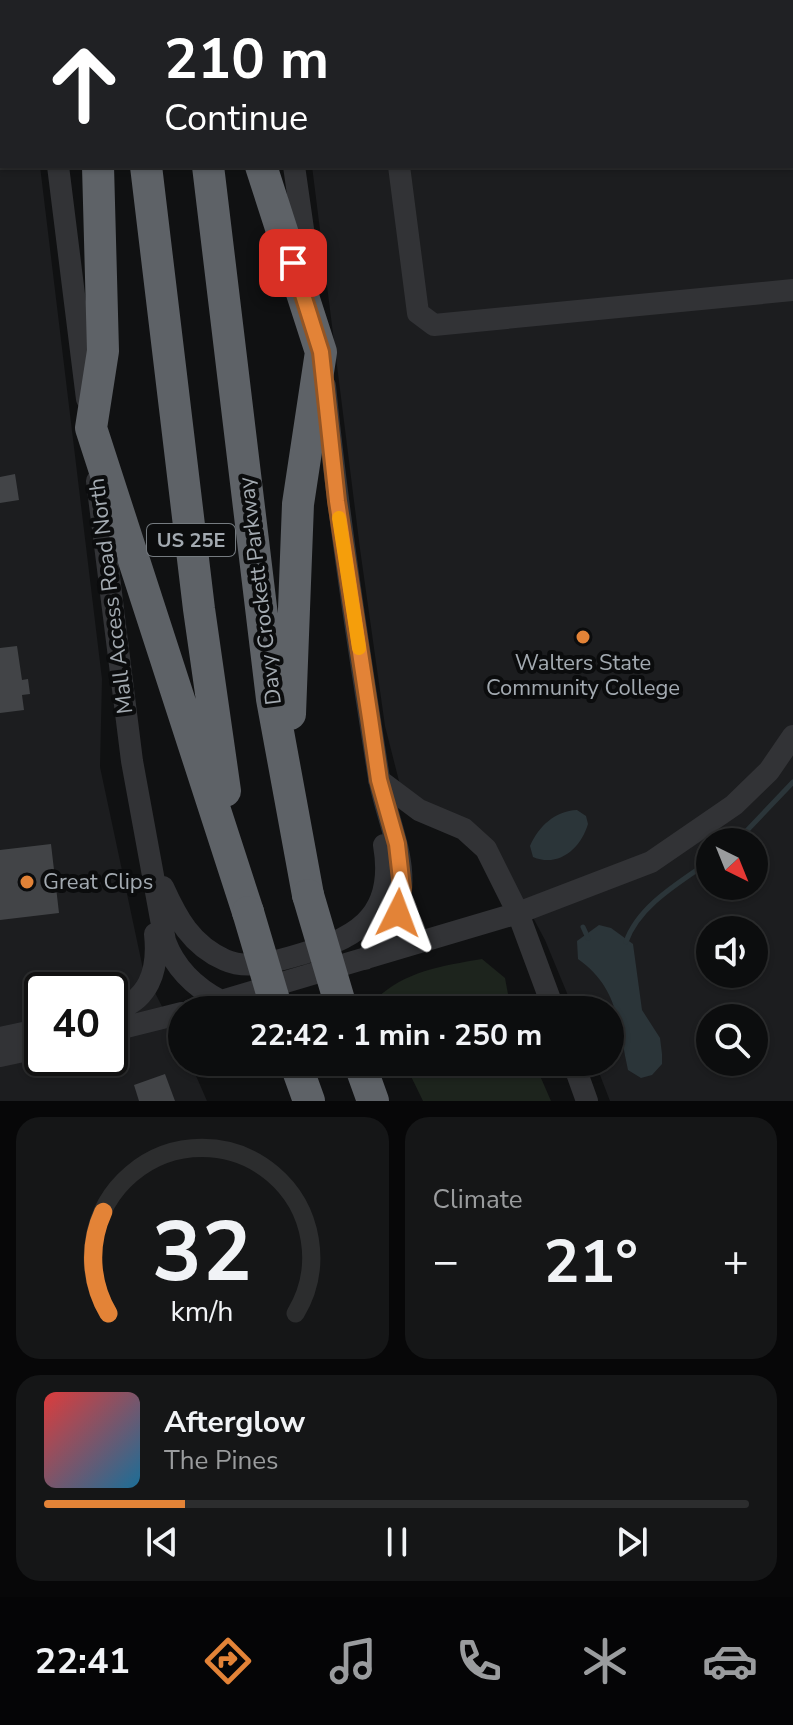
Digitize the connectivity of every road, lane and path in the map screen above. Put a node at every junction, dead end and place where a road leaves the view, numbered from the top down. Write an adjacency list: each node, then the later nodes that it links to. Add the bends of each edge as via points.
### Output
1 (58, 168): 10 (street, Mall Access Road North)
2 (98, 168): 10 (highway, via 103,351)
3 (146, 168): 15 (highway, US 25E, via 199,609)
4 (208, 168): 13 (highway, Davy Crockett Parkway / US 25E)
5 (262, 168): 9 (highway)
6 (294, 168): 9 (street)
7 (399, 168): 8 (street, via 418,313 434,325)
8 (793, 290)
9 (321, 352): 12 (street, via 337,501); 13 (highway, via 298,504)
10 (91, 428): 14 (street, Mall Access Road North); 15 (highway)
11 (793, 736): 16 (street, via 752,788 685,841 651,862)
12 (379, 780): 14 (street, via 384,882 373,914 339,943 256,965 226,961 188,934); 16 (street, via 419,810 478,840 496,863); 17 (street, via 397,844 402,888 390,932)
13 (287, 793): 21 (highway, Davy Crockett Parkway / US 25E, bridge, via 308,895)
14 (147, 853): 18 (street, Mall Access Road North, via 169,952); 23 (street, via 155,973 137,1001)
15 (248, 912): 20 (highway, US 25E, bridge)
16 (518, 913): 17 (street); 22 (street)
17 (365, 959): 19 (street)
18 (214, 996)
19 (238, 996)
20 (273, 996)
21 (338, 996)
22 (549, 996)
23 (128, 1005)
24 (168, 1016): 25 (street)
25 (128, 1026)
26 (24, 1033): 27 (street)
27 (0, 1038)
28 (24, 1051): 29 (street)
29 (0, 1056)
30 (300, 1076): 33 (highway)
31 (364, 1076): 34 (highway)
32 (578, 1076): 35 (street)
33 (309, 1101)
34 (373, 1101)
35 (587, 1101)

